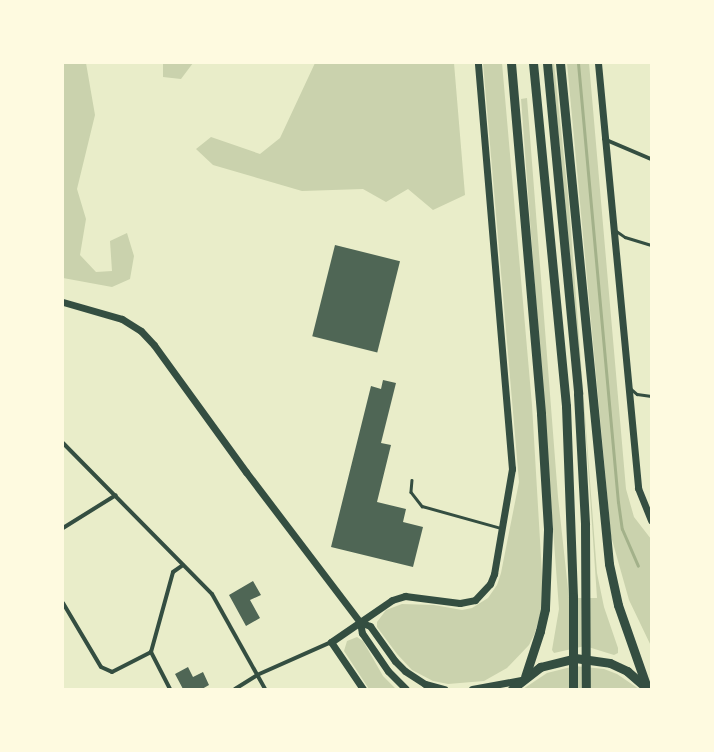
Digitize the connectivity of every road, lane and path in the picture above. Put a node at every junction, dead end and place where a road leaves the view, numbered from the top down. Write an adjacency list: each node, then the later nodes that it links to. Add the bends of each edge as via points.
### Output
1 (478, 63): 19 (street, via 512,469)
2 (512, 63): 26 (main road, via 542,414 548,530 544,609 540,631)
3 (533, 63): 36 (main road, via 566,406 573,598)
4 (547, 63): 37 (main road, via 578,394 587,598)
5 (560, 63): 27 (main road, via 609,564 618,605)
6 (598, 63): 7 (street)
7 (604, 139): 8 (street); 9 (street)
8 (651, 159)
9 (613, 229): 10 (lane, via 625,237); 12 (street)
10 (651, 245)
11 (63, 302): 22 (street, via 122,319 150,340)
12 (628, 386): 13 (lane, via 637,394); 17 (street, via 638,488)
13 (651, 396)
14 (63, 443): 16 (street)
15 (412, 480): 19 (lane, via 411,492 422,506)
16 (116, 495): 18 (street); 20 (street)
17 (651, 520)
18 (63, 528)
19 (501, 528): 22 (street, via 494,574 490,584 475,600 460,603 405,596 383,604)
20 (183, 565): 24 (street, via 173,572); 25 (street, via 212,594)
21 (63, 603): 24 (street, via 101,667 112,672)
22 (360, 622): 23 (street); 32 (street, via 362,634 388,671); 33 (street, via 370,626 405,671 425,684)
23 (331, 642): 25 (street); 31 (street)
24 (151, 652): 28 (street)
25 (257, 675): 29 (street); 30 (street)
26 (523, 678): 27 (main road, via 557,661 593,659 627,671); 34 (street); 35 (main road)
27 (647, 687)
28 (170, 689)
29 (235, 689)
30 (265, 689)
31 (363, 689)
32 (406, 689)
33 (444, 689)
34 (472, 689)
35 (512, 689)
36 (573, 689)
37 (586, 689)

